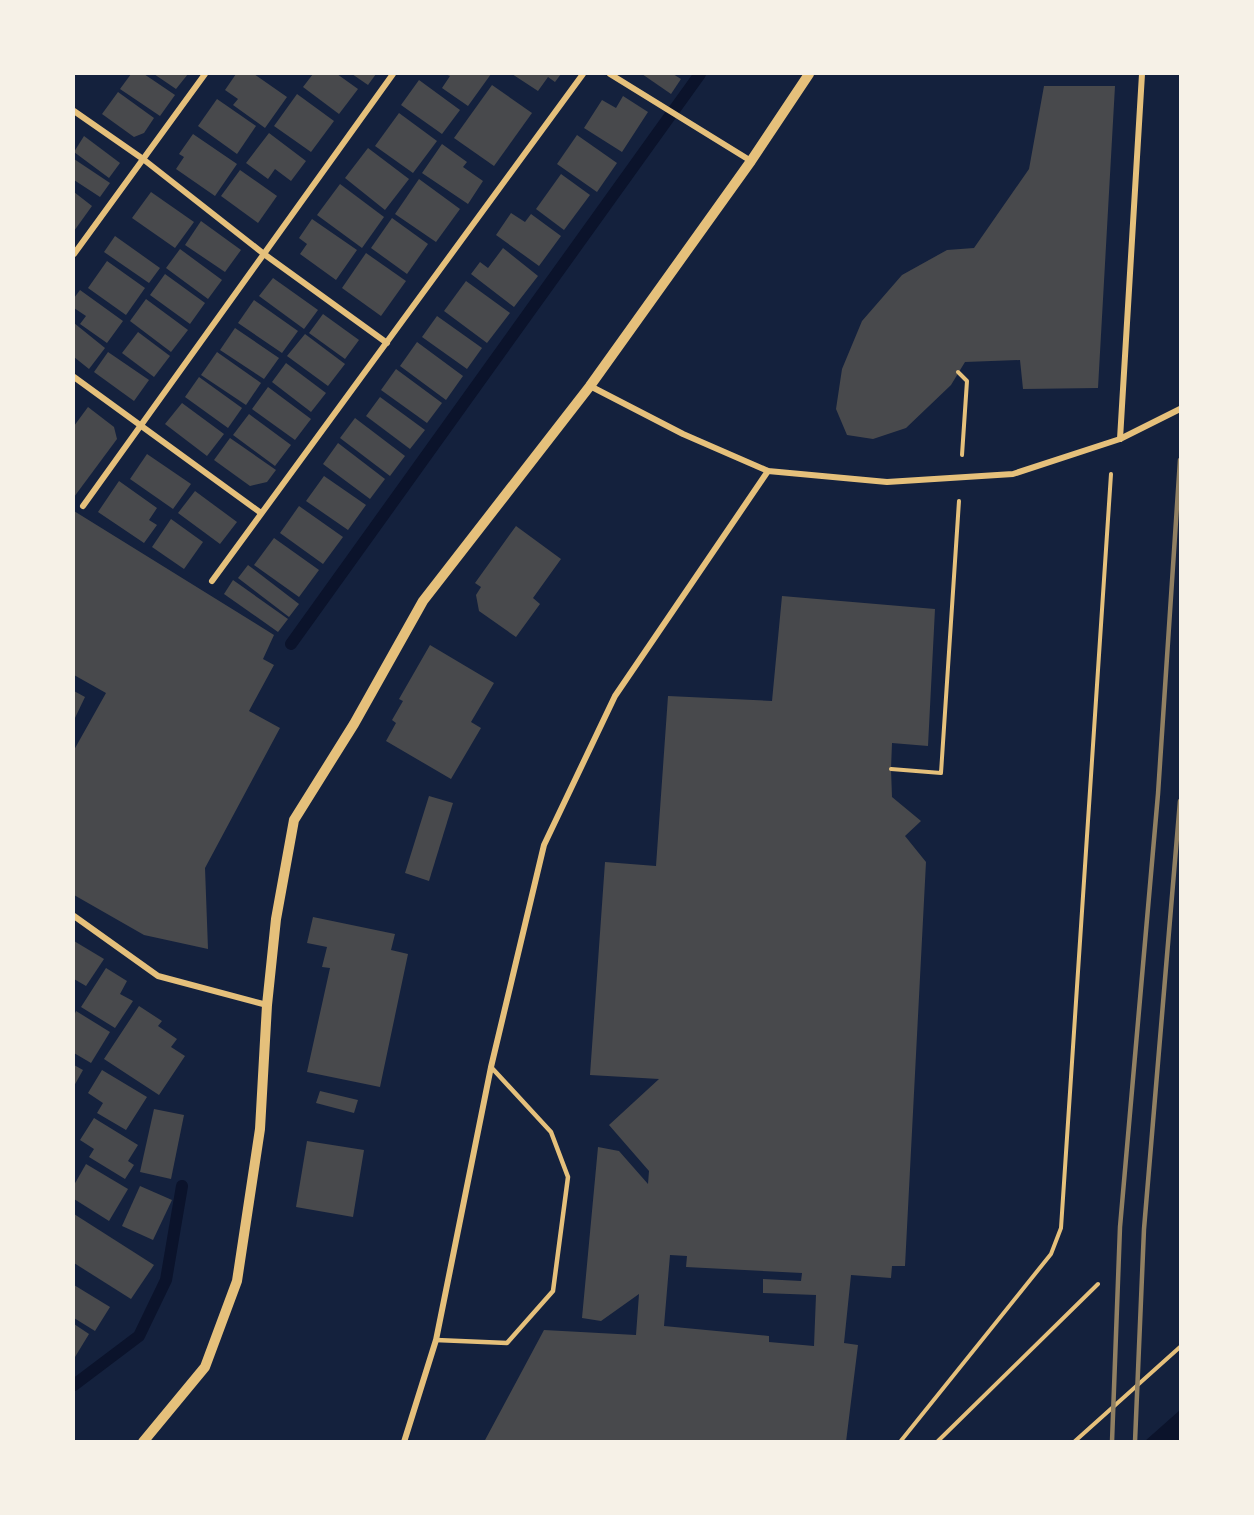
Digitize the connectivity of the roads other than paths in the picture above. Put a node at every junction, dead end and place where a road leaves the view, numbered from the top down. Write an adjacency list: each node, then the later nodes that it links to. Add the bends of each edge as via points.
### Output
1 (205, 74): 8 (street)
2 (393, 74): 11 (street)
3 (583, 74): 12 (street)
4 (610, 74): 9 (street)
5 (809, 74): 9 (street)
6 (1142, 74): 17 (street)
7 (74, 111): 8 (street)
8 (143, 159): 10 (street); 11 (street)
9 (751, 161): 14 (street)
10 (74, 254)
11 (264, 254): 12 (street); 16 (street)
12 (387, 343): 20 (street)
13 (74, 377): 16 (street)
14 (590, 386): 18 (street, via 683,435); 23 (street, via 423,601 294,820 276,919)
15 (1180, 409): 17 (street)
16 (140, 425): 19 (street); 20 (street)
17 (1120, 439): 18 (street, via 1013,474 887,482)
18 (768, 471): 24 (street, via 615,696 544,845)
19 (83, 506)
20 (261, 513): 21 (street)
21 (212, 581)
22 (74, 916): 23 (street, via 158,976)
23 (267, 1005): 26 (street, via 261,1129 237,1281 205,1367)
24 (491, 1067): 25 (street); 25 (lane, via 551,1132 568,1177 553,1291 507,1343)
25 (436, 1340): 27 (street)
26 (143, 1442)
27 (404, 1442)

